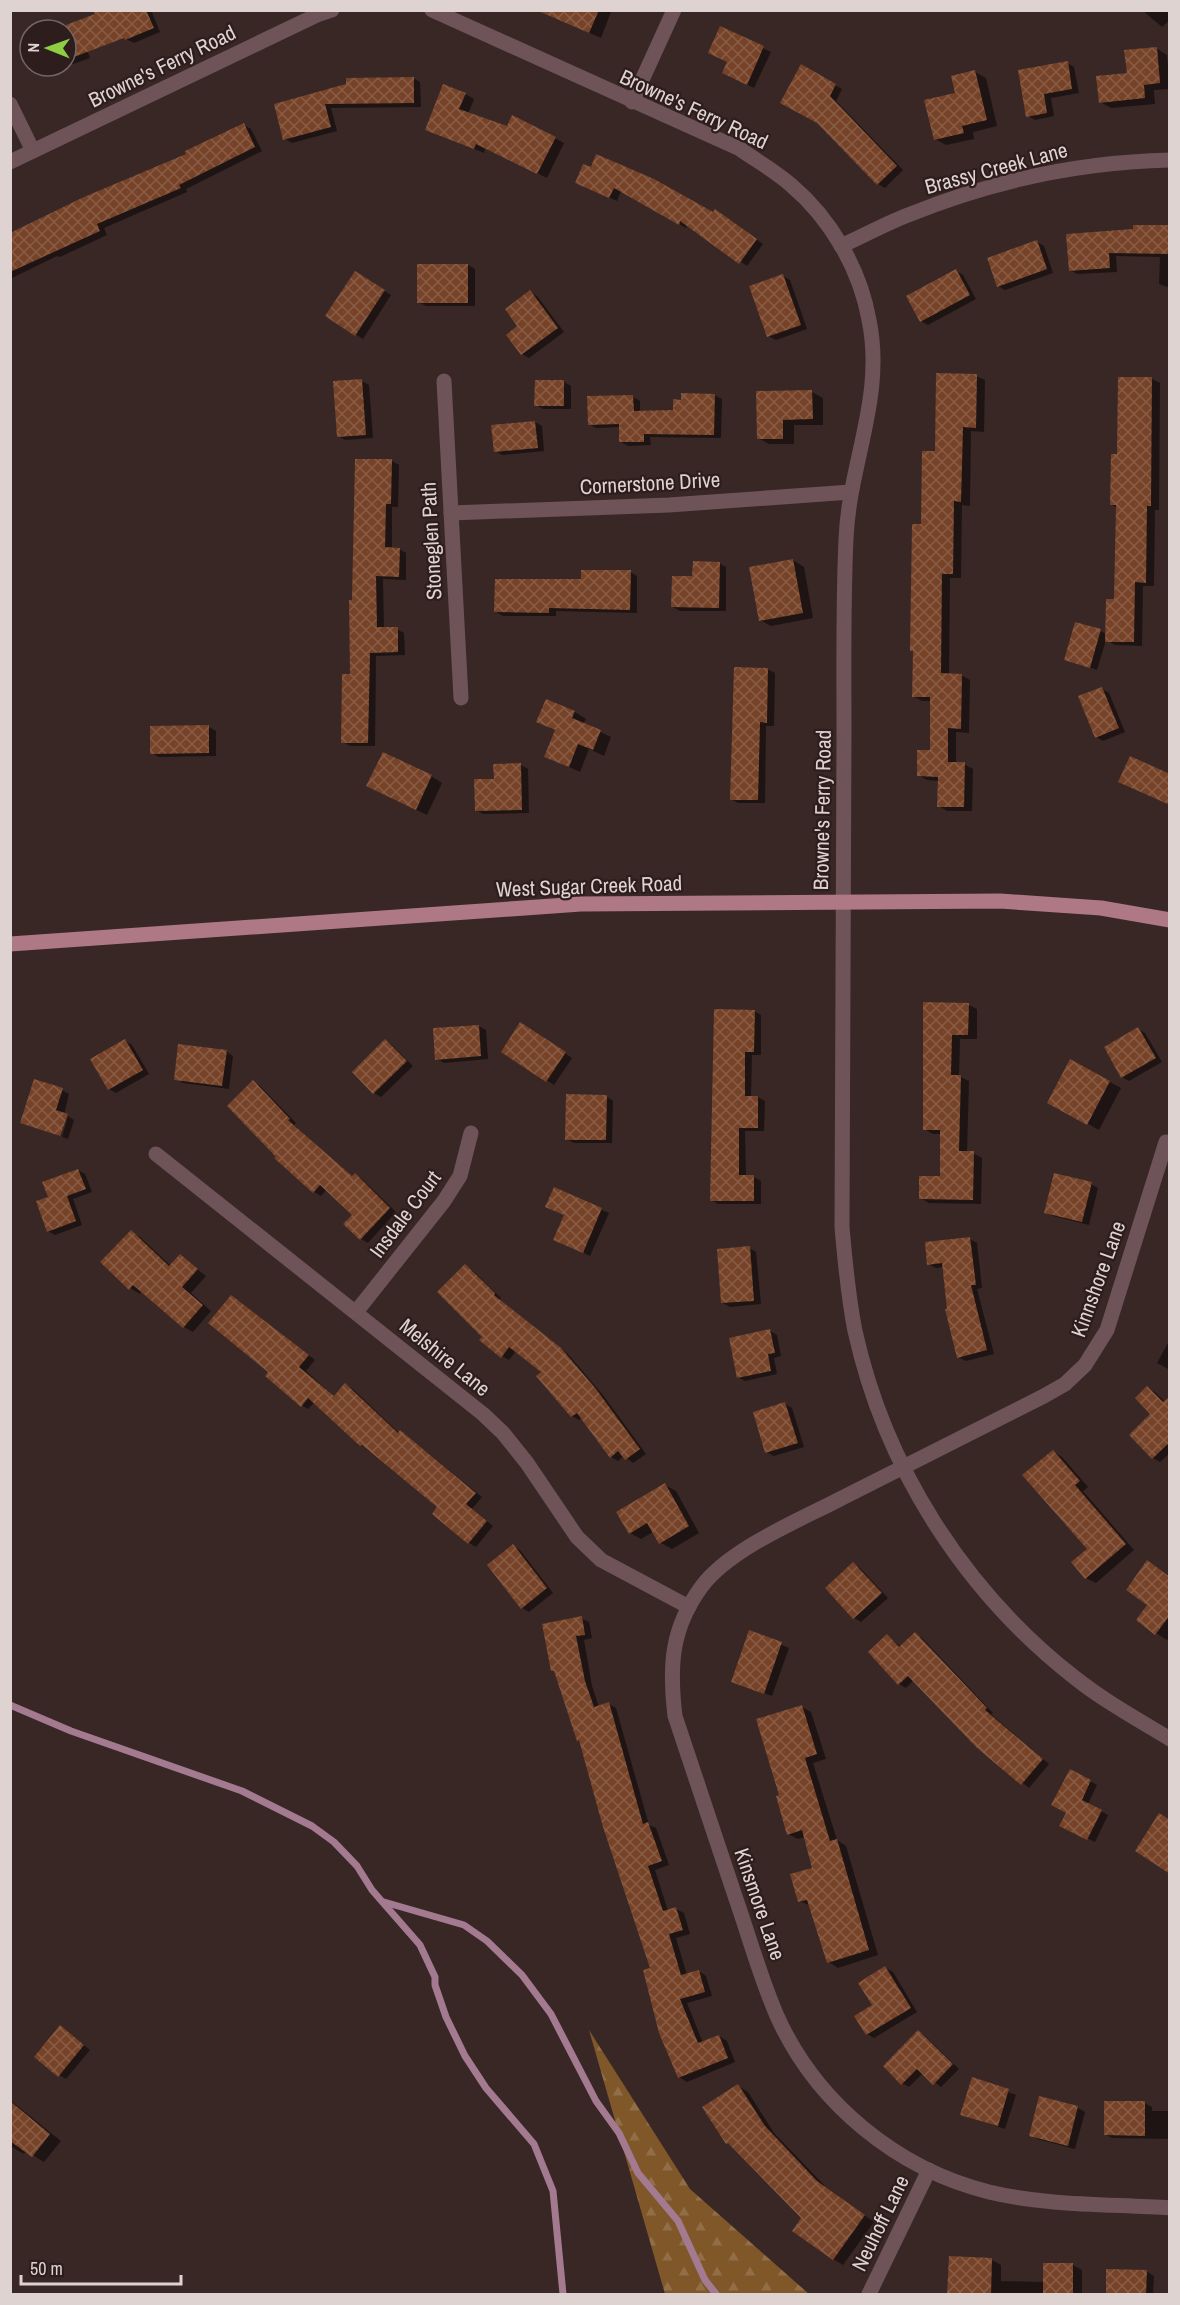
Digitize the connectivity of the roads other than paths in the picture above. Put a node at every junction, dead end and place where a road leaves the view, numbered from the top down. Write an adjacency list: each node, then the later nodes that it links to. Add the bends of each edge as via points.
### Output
1 (332, 10): 6 (street, Browne's Ferry Road)
2 (432, 10): 4 (street, Browne's Ferry Road)
3 (674, 10): 4 (street)
4 (632, 102): 9 (street, Browne's Ferry Road, via 740,149 776,172 807,200)
5 (10, 104): 6 (street)
6 (33, 151): 8 (street, Browne's Ferry Road)
7 (1170, 160): 9 (street, Brassy Creek Lane, via 1122,161 1037,174 971,192)
8 (10, 162)
9 (841, 246): 11 (street, Browne's Ferry Road, via 861,287 874,362 868,421)
10 (444, 381): 12 (street, Stoneglen Path)
11 (850, 492): 12 (street, Cornerstone Drive, via 669,505); 14 (street, Browne's Ferry Road, via 846,536)
12 (451, 513): 13 (street, Stoneglen Path)
13 (461, 698)
14 (842, 900): 15 (main road, West Sugar Creek Road, via 1038,902 1101,908); 16 (main road, West Sugar Creek Road, via 581,904); 21 (street, Browne's Ferry Road, via 842,1227 846,1279 869,1381)
15 (1170, 921)
16 (10, 944)
17 (471, 1133): 20 (street, Insdale Court, via 459,1176 444,1201)
18 (1166, 1142): 21 (street, Kinnshore Lane, via 1107,1330 1085,1365 1065,1384 1044,1396)
19 (156, 1154): 20 (street, Melshire Lane)
20 (356, 1312): 22 (street, Melshire Lane, via 503,1433 577,1537 601,1560)
21 (903, 1467): 22 (street, Kinsmore Lane, via 733,1557 703,1586); 23 (street, Browne's Ferry Road, via 958,1558 1035,1644 1117,1708)
22 (689, 1607): 24 (street, Kinsmore Lane, via 673,1651 671,1684 675,1716 778,2017 814,2078 835,2102 885,2145)
23 (1170, 1738)
24 (929, 2170): 25 (street, Kinsmore Lane, via 966,2185 1035,2200); 26 (street, Neuhoff Lane)
25 (1170, 2208)
26 (869, 2295)

